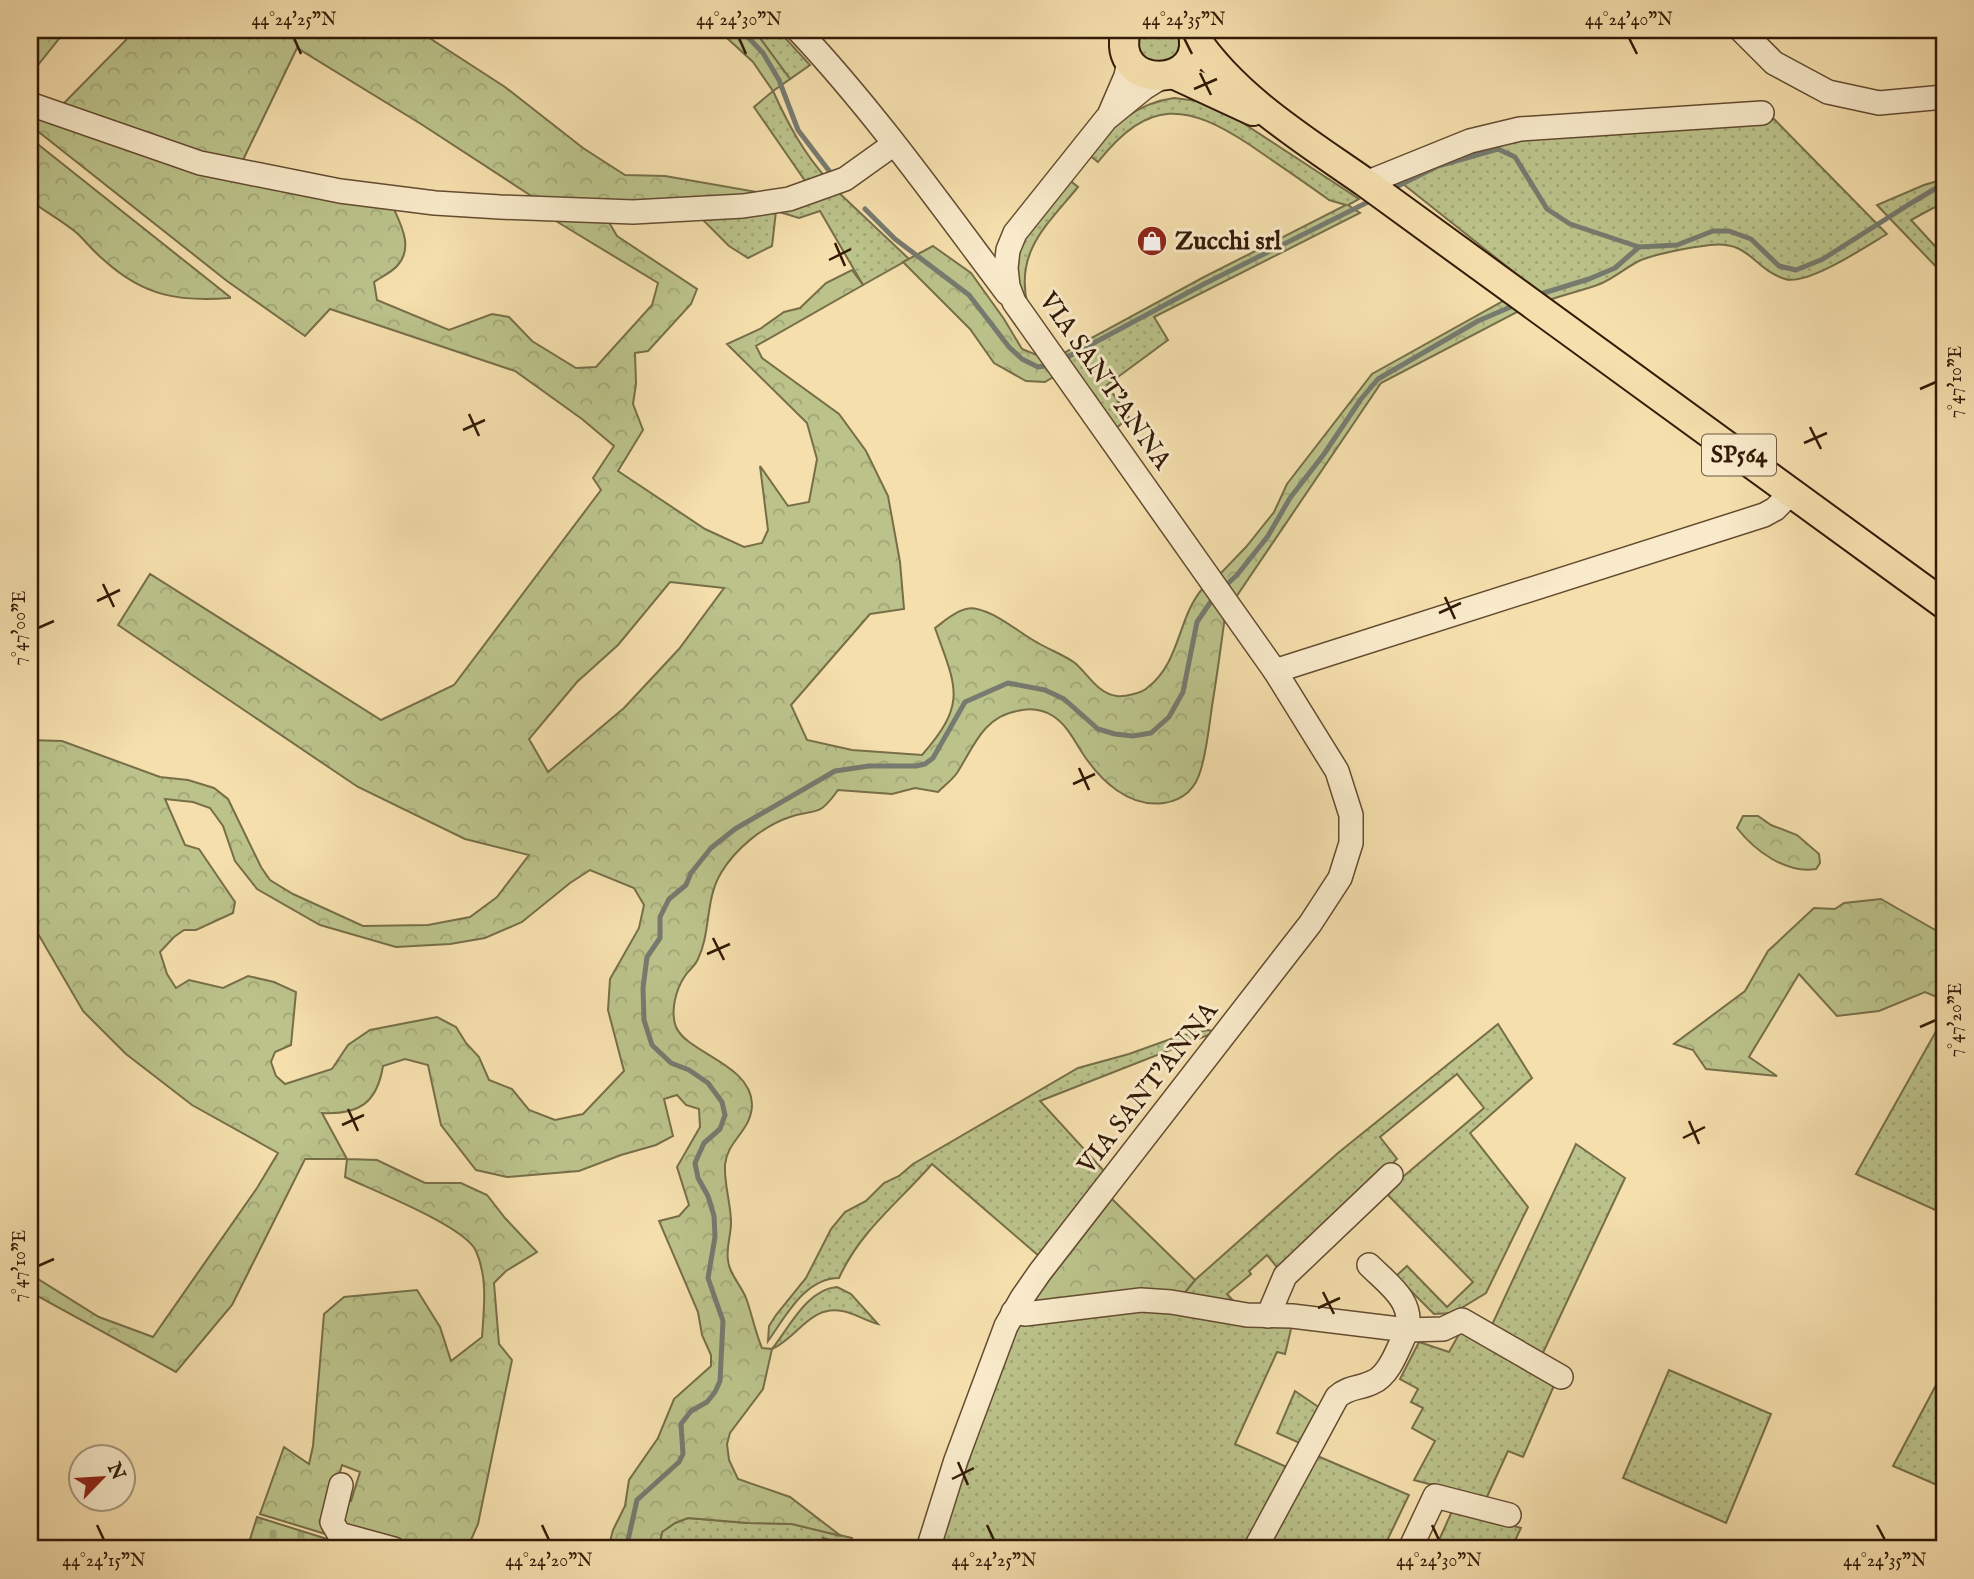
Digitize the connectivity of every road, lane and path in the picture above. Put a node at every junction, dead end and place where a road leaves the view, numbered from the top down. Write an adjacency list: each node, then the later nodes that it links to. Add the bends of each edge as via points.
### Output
1 (798, 30): 11 (street)
2 (1741, 30): 6 (street, via 1774,62 1828,92 1879,103)
3 (1193, 33): 5 (main road, SP564, via 1190,59); 10 (main road, SP564, via 1211,62)
4 (1123, 40): 5 (main road, SP564, via 1143,73); 9 (street, VIA SANT'ANNA, via 1118,96)
5 (1167, 76): 9 (street, VIA SANT'ANNA); 10 (main road, SP564)
6 (1944, 97)
7 (30, 104): 11 (street, via 200,163 340,191 500,207 633,212 789,199 845,179)
8 (1762, 113): 12 (street, via 1520,129 1470,141)
9 (1106, 119): 13 (street, VIA SANT'ANNA, via 1015,233 1006,268)
10 (1285, 127): 12 (main road, SP564)
11 (894, 144): 13 (street)
12 (1377, 191): 14 (main road, SP564)
13 (1014, 302): 16 (street, VIA SANT'ANNA)
14 (1791, 493): 15 (main road, SP564); 16 (street, via 1764,515)
15 (1944, 604)
16 (1275, 671): 19 (street, VIA SANT'ANNA, via 1331,760 1348,800 1351,843 1340,878 1296,943)
17 (1391, 1175): 20 (street, via 1285,1276)
18 (1369, 1265): 21 (street, via 1405,1304)
19 (1013, 1312): 20 (street, via 1141,1300); 26 (street, VIA SANT'ANNA)
20 (1268, 1316): 21 (street)
21 (1407, 1330): 22 (street, via 1443,1329 1462,1320); 27 (street, via 1380,1378 1349,1388 1337,1398)
22 (1561, 1377)
23 (341, 1485): 25 (street, via 332,1522 338,1534)
24 (1509, 1515): 28 (street, via 1435,1496)
25 (394, 1549)
26 (928, 1549)
27 (1255, 1549)
28 (1410, 1549)

